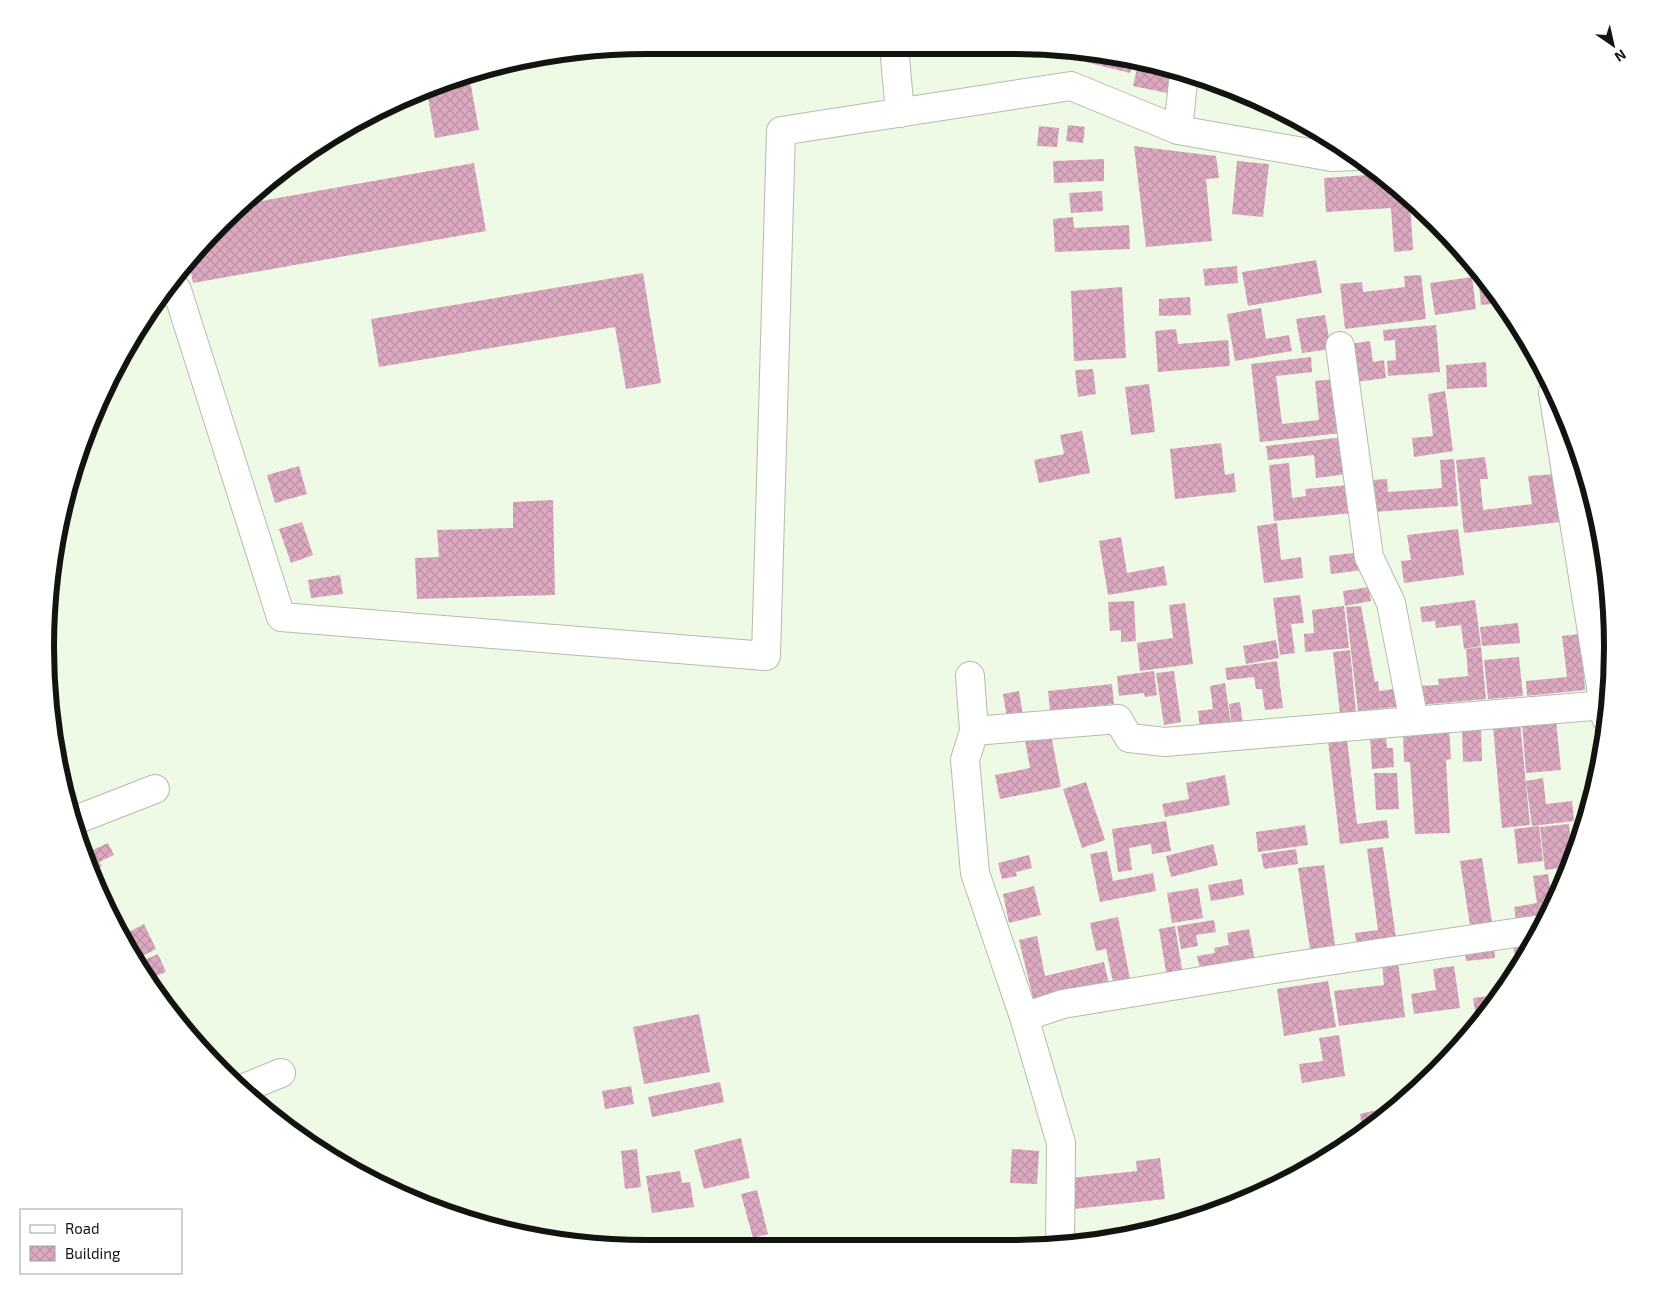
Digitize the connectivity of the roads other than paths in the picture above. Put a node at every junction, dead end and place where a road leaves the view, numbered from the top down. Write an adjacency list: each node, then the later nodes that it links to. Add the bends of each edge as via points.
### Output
1 (895, 54): 3 (street)
2 (1183, 79): 4 (street)
3 (900, 113): 4 (street, via 1071,86); 6 (street, via 781,131 766,656 280,617 177,290)
4 (1178, 130): 5 (street)
5 (1345, 157)
6 (173, 291)
7 (1340, 346): 12 (street, via 1369,556 1391,603)
8 (1557, 415): 10 (street)
9 (970, 676): 13 (street)
10 (1603, 690)
11 (1600, 711): 12 (street)
12 (1414, 721): 13 (street, via 1164,742 1129,738 1118,720)
13 (974, 731): 17 (street, via 966,760 975,873)
14 (155, 789): 15 (street)
15 (79, 819)
16 (1532, 930): 17 (street, via 1063,1004)
17 (1024, 1017): 20 (street, via 1061,1143)
18 (281, 1073): 19 (street)
19 (249, 1086)
20 (1060, 1238)

